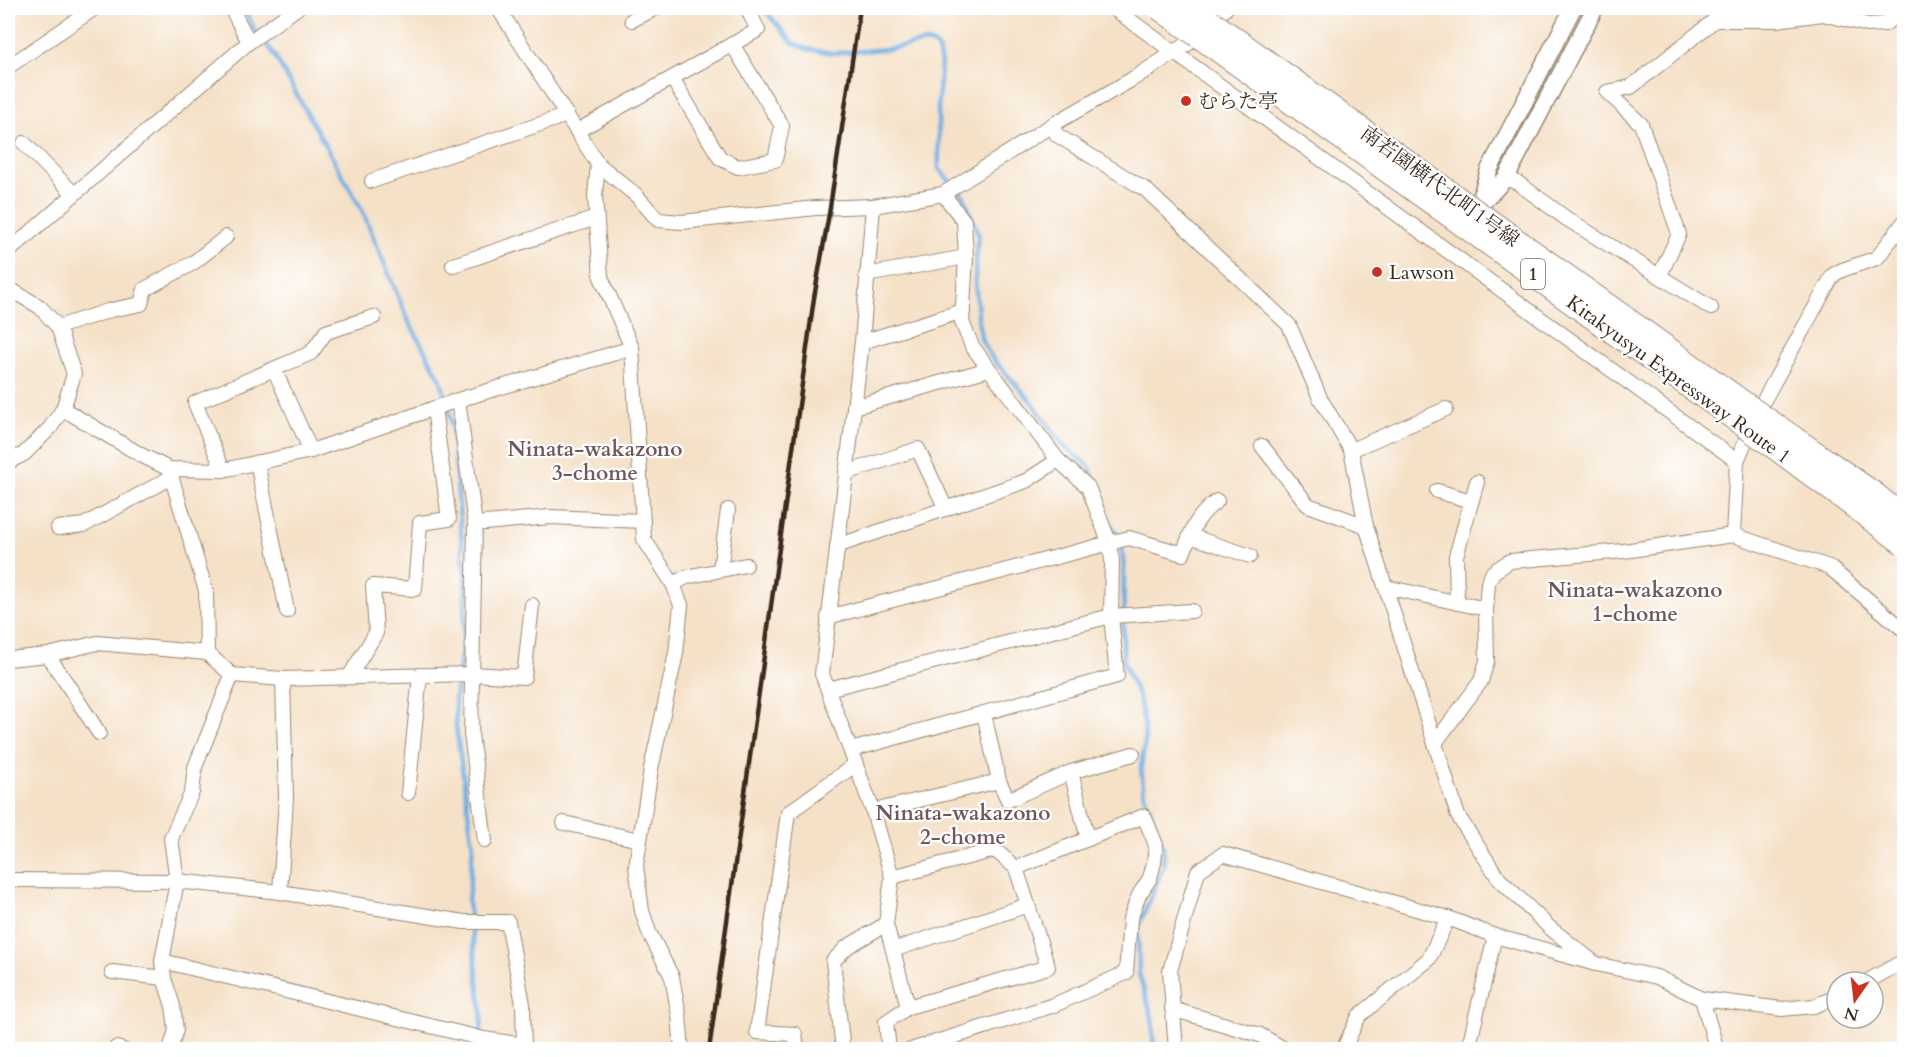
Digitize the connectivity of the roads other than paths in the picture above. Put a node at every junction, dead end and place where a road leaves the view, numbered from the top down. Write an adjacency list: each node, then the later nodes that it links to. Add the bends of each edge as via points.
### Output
1 (94, 8): 22 (street)
2 (231, 8): 19 (street)
3 (297, 8): 19 (street)
4 (498, 8): 24 (street)
5 (656, 8): 17 (street)
6 (747, 8): 20 (street, via 758,30)
7 (1113, 8): 21 (street)
8 (1153, 8): 18 (street, 南若園横代北町1号線)
9 (1160, 8): 85 (highway, Kitakyusyu Expressway Route 1 / 1, bridge)
10 (1191, 8): 77 (highway, Kitakyusyu Expressway Route 1 / 1, bridge)
11 (1202, 8): 15 (street, 南若園横代北町1号線)
12 (1573, 8): 34 (street, via 1489,170)
13 (1595, 8): 29 (street)
14 (1898, 8): 16 (street, via 1885,24 1869,25 1823,14 1776,20)
15 (1222, 13): 18 (street); 34 (street, 南若園横代北町1号線)
16 (1718, 14): 43 (street, via 1631,87 1607,92 1641,124 1679,234)
17 (632, 20)
18 (1197, 38): 21 (street); 37 (street, 南若園横代北町1号線)
19 (249, 42): 31 (street)
20 (732, 44): 23 (street); 23 (street, via 782,126 775,160 738,167 720,158)
21 (1174, 52): 25 (street); 64 (street)
22 (8, 67)
23 (672, 78): 26 (street)
24 (567, 115): 26 (street); 30 (street)
25 (1052, 125): 32 (street); 61 (street, via 1057,135 1146,190 1289,325 1320,398)
26 (578, 131): 28 (street)
27 (24, 143): 31 (street)
28 (598, 164): 33 (street, via 637,196 658,220 682,222); 35 (street)
29 (1506, 178): 34 (street); 43 (street)
30 (372, 181)
31 (74, 194): 39 (street)
32 (943, 194): 33 (street); 40 (street, via 964,221)
33 (873, 206): 42 (street)
34 (1478, 207): 37 (street); 58 (street, 南若園横代北町1号線)
35 (596, 218): 41 (street); 50 (street, via 601,277)
36 (1905, 222): 58 (street, via 1877,258 1833,275)
37 (1466, 231): 59 (street, 南若園横代北町1号線)
38 (226, 237): 48 (street, via 194,263 145,289 141,304)
39 (8, 252)
40 (966, 257): 42 (street); 46 (street)
41 (453, 265)
42 (866, 275): 49 (street)
43 (1660, 275): 45 (street)
44 (8, 288): 48 (street, via 39,307)
45 (1711, 308)
46 (963, 311): 49 (street); 52 (street, via 962,322 972,346)
47 (374, 317): 51 (street, via 326,332 311,353)
48 (58, 327): 56 (street, via 74,374)
49 (862, 342): 54 (street)
50 (632, 348): 53 (street); 78 (street)
51 (274, 369): 62 (street); 67 (street, via 195,403)
52 (989, 369): 54 (street); 63 (street)
53 (458, 400): 55 (street); 79 (street)
54 (854, 407): 69 (street)
55 (434, 408): 62 (street); 107 (street, via 449,519 420,523 415,589 373,586 376,633)
56 (63, 409): 65 (street, via 24,454); 68 (street)
57 (1446, 409): 61 (street)
58 (1759, 410): 59 (street); 76 (street, 南若園横代北町1号線)
59 (1749, 432): 64 (street); 87 (street, 南若園横代北町1号線)
60 (1262, 446): 80 (street, via 1308,505)
61 (1351, 450): 80 (street)
62 (311, 451): 66 (street)
63 (1058, 460): 74 (street, via 1026,481); 84 (street, via 1088,488)
64 (1737, 461): 82 (street)
65 (8, 462)
66 (257, 462): 67 (street); 96 (street)
67 (223, 470): 68 (street)
68 (171, 473): 81 (street, via 84,525); 101 (street, via 206,591)
69 (846, 473): 74 (street, via 918,449); 86 (street)
70 (1477, 482): 73 (street)
71 (1437, 491): 73 (street)
72 (1217, 501): 83 (street, via 1203,511)
73 (1471, 501): 93 (street, via 1456,556)
74 (946, 509): 86 (street)
75 (728, 510): 90 (street)
76 (1905, 514)
77 (1905, 519)
78 (643, 521): 79 (street, via 550,517); 91 (street, via 644,539)
79 (475, 524): 104 (street)
80 (1366, 526): 92 (street)
81 (58, 528)
82 (1733, 535): 95 (street, via 1624,551 1510,561 1493,573); 100 (street, via 1829,567)
83 (1190, 536): 84 (street, via 1183,554); 88 (street)
84 (1118, 540): 98 (street, via 1112,560); 99 (street)
85 (1905, 543)
86 (837, 546): 99 (street)
87 (1905, 550)
88 (1251, 556)
89 (746, 565): 90 (street)
90 (720, 570): 91 (street)
91 (673, 584): 122 (street, via 681,604 676,653)
92 (1386, 586): 93 (street); 112 (street)
93 (1457, 603): 95 (street)
94 (532, 605): 104 (street, via 524,677)
95 (1486, 609): 112 (street, via 1487,661 1480,681)
96 (287, 611)
97 (1192, 611): 98 (street)
98 (1120, 616): 109 (street); 110 (street, via 1117,676)
99 (828, 617): 109 (street, via 822,674)
100 (1905, 630)
101 (207, 653): 102 (street, via 97,643); 105 (street)
102 (48, 655): 103 (street); 111 (street)
103 (8, 659)
104 (471, 674): 106 (street); 123 (street, via 471,734)
105 (232, 675): 108 (street); 127 (street, via 195,767 192,792 171,838)
106 (420, 675): 107 (street); 118 (street)
107 (349, 677): 108 (street)
108 (283, 678): 128 (street, via 286,798)
109 (828, 689): 113 (street)
110 (984, 714): 113 (street); 117 (street)
111 (99, 734)
112 (1435, 743): 136 (street, via 1458,816 1498,879)
113 (851, 750): 115 (street)
114 (1133, 754): 116 (street)
115 (856, 764): 119 (street); 150 (street, via 788,813 758,1032 795,1034)
116 (1071, 772): 117 (street, via 1008,800); 121 (street)
117 (999, 781): 119 (street)
118 (408, 793)
119 (873, 811): 125 (street)
120 (564, 823): 122 (street)
121 (1088, 839): 124 (street); 144 (street, via 1144,816 1156,845 1150,878 1130,919 1126,973 1054,1005)
122 (639, 840): 149 (street, via 636,866 642,911 672,977)
123 (485, 841)
124 (1016, 868): 125 (street, via 995,849); 129 (street)
125 (892, 877): 131 (street)
126 (8, 880): 127 (street)
127 (177, 881): 128 (street); 134 (street)
128 (280, 892): 145 (street, via 464,922 508,922 523,1004)
129 (1028, 905): 133 (street); 142 (street, via 1048,967)
130 (1448, 918): 132 (street); 143 (street, via 1223,855 1198,871 1170,971); 157 (street, via 1430,959 1359,1016)
131 (886, 924): 133 (street); 151 (street, via 847,947 833,961)
132 (1495, 936): 136 (street); 158 (street)
133 (893, 950): 142 (street)
134 (162, 961): 139 (street); 145 (street)
135 (1905, 962): 138 (street)
136 (1596, 964): 140 (street, via 1657,977)
137 (112, 972): 139 (street)
138 (1885, 972)
139 (164, 978): 148 (street, via 176,1030)
140 (1702, 999): 141 (street, via 1782,1009); 159 (street)
141 (1825, 1002)
142 (908, 1007): 152 (street, via 886,1022)
143 (1173, 1009): 155 (street); 156 (street, via 1260,1035)
144 (946, 1038): 153 (street); 154 (street)
145 (524, 1047)
146 (116, 1050): 147 (street)
147 (123, 1050)
148 (170, 1050)
149 (682, 1050)
150 (797, 1050)
151 (843, 1050)
152 (889, 1050)
153 (911, 1050)
154 (956, 1050)
155 (1176, 1050)
156 (1286, 1050)
157 (1343, 1050)
158 (1468, 1050)
159 (1717, 1050)

